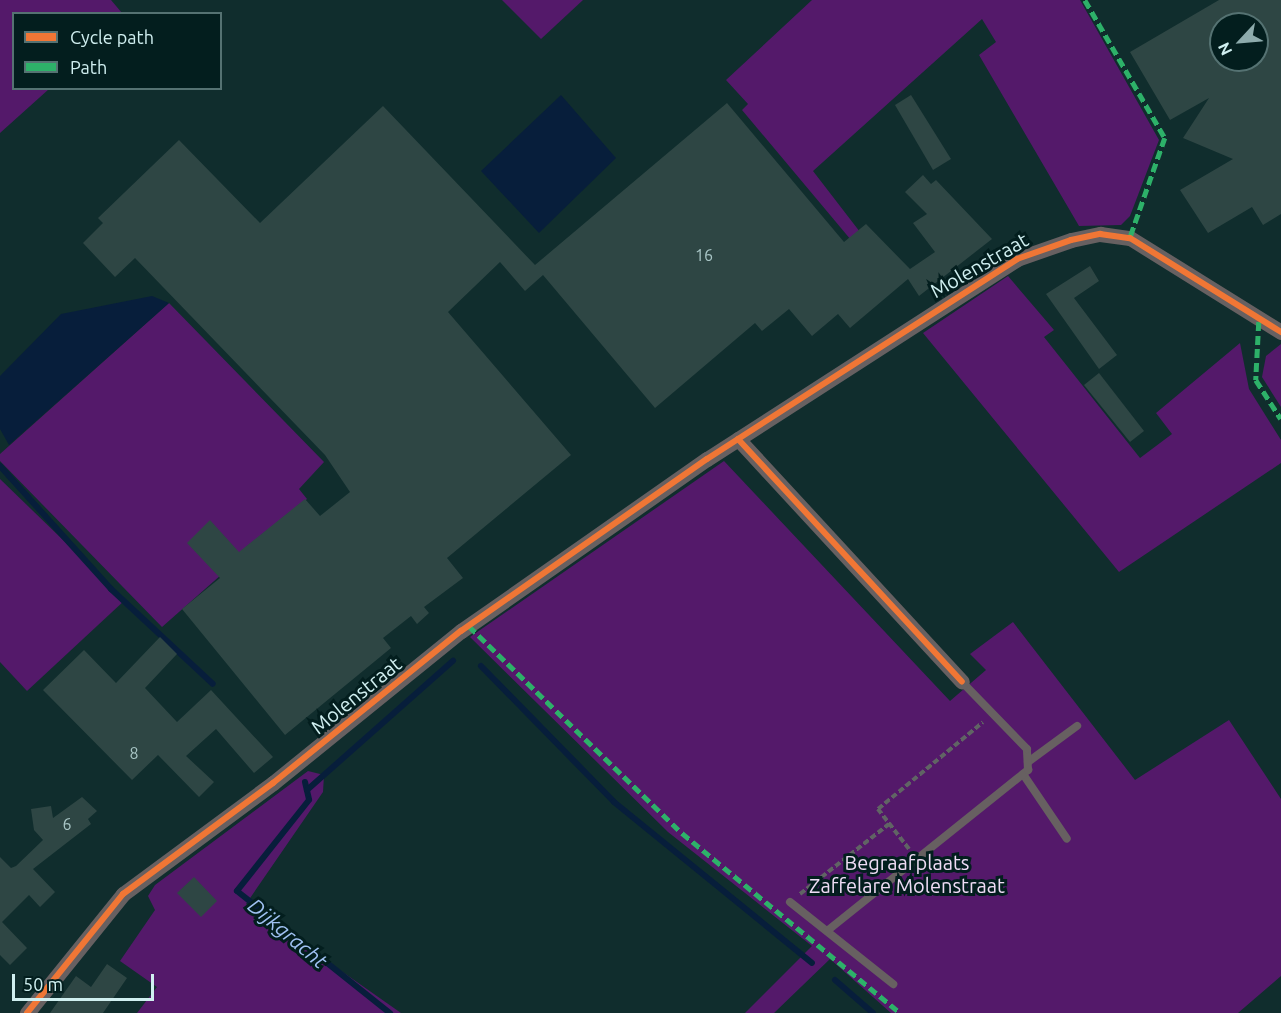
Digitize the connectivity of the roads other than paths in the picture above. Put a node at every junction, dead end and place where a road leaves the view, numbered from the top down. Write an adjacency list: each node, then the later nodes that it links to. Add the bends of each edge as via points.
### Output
1 (1281, 332): 2 (street, Molenstraat, via 1130,238 1101,234 1017,259)
2 (738, 439): 3 (street); 11 (street, Molenstraat, via 461,631 273,783 123,894)
3 (962, 682): 5 (lane, via 1027,749)
4 (1077, 726): 5 (lane)
5 (1028, 762): 6 (lane)
6 (1023, 774): 7 (lane); 9 (lane)
7 (1067, 839)
8 (790, 902): 9 (lane)
9 (827, 931): 10 (lane)
10 (893, 984)
11 (27, 1013)

